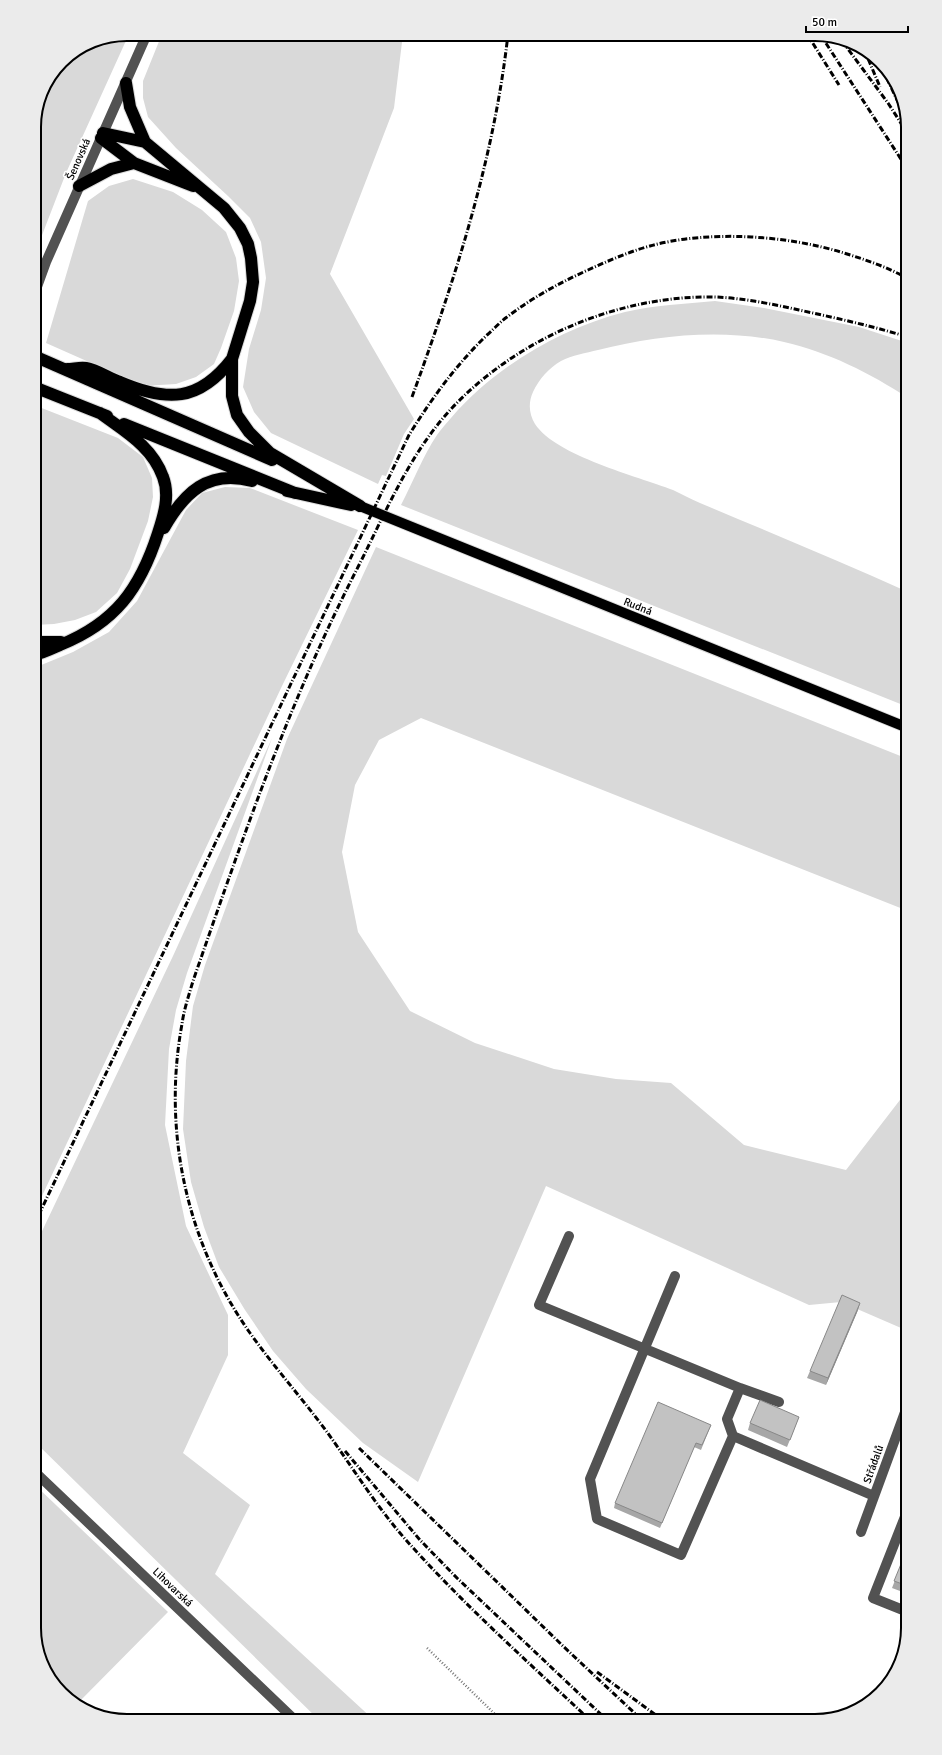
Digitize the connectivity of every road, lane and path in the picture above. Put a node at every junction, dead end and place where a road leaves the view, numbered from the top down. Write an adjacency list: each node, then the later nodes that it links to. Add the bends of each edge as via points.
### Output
1 (144, 41): 2 (street, Šenovská)
2 (126, 83): 3 (street, Šenovská); 4 (highway, via 130,107)
3 (102, 136): 4 (highway); 5 (highway); 6 (street, Šenovská)
4 (145, 142): 7 (highway)
5 (134, 162): 6 (highway, via 111,169); 7 (highway)
6 (79, 186): 8 (street, Šenovská)
7 (204, 190): 10 (highway, via 224,208 240,228 248,244 251,258 253,282 250,301)
8 (41, 276)
9 (41, 359): 11 (highway)
10 (232, 359): 11 (highway, via 204,386 172,396 135,388 85,368); 14 (highway, via 232,396 242,422 270,453)
11 (64, 368): 14 (highway)
12 (41, 390): 13 (highway)
13 (100, 413): 15 (highway); 17 (highway, via 140,443 161,471 166,502)
14 (303, 472): 16 (highway)
15 (295, 494): 16 (highway); 17 (highway, via 247,480 226,479 204,484 182,500)
16 (360, 506): 21 (main road, Rudná)
17 (155, 543): 19 (highway, via 127,598 97,626)
18 (41, 642): 19 (highway)
19 (69, 642): 20 (highway)
20 (41, 652)
21 (901, 725)
22 (569, 1236): 24 (street, via 538,1305)
23 (675, 1276): 24 (street)
24 (645, 1349): 25 (street); 28 (street, via 590,1479 597,1519 681,1556)
25 (740, 1388): 26 (street); 28 (street, via 727,1419)
26 (779, 1402)
27 (901, 1423): 30 (street, Střádalů)
28 (733, 1436): 30 (street)
29 (41, 1478): 35 (street, Lihovarská)
30 (874, 1496): 32 (street, Střádalů)
31 (901, 1526): 33 (street, via 872,1598)
32 (861, 1532)
33 (901, 1609)
34 (427, 1648): 36 (path)
35 (289, 1714)
36 (495, 1714)

